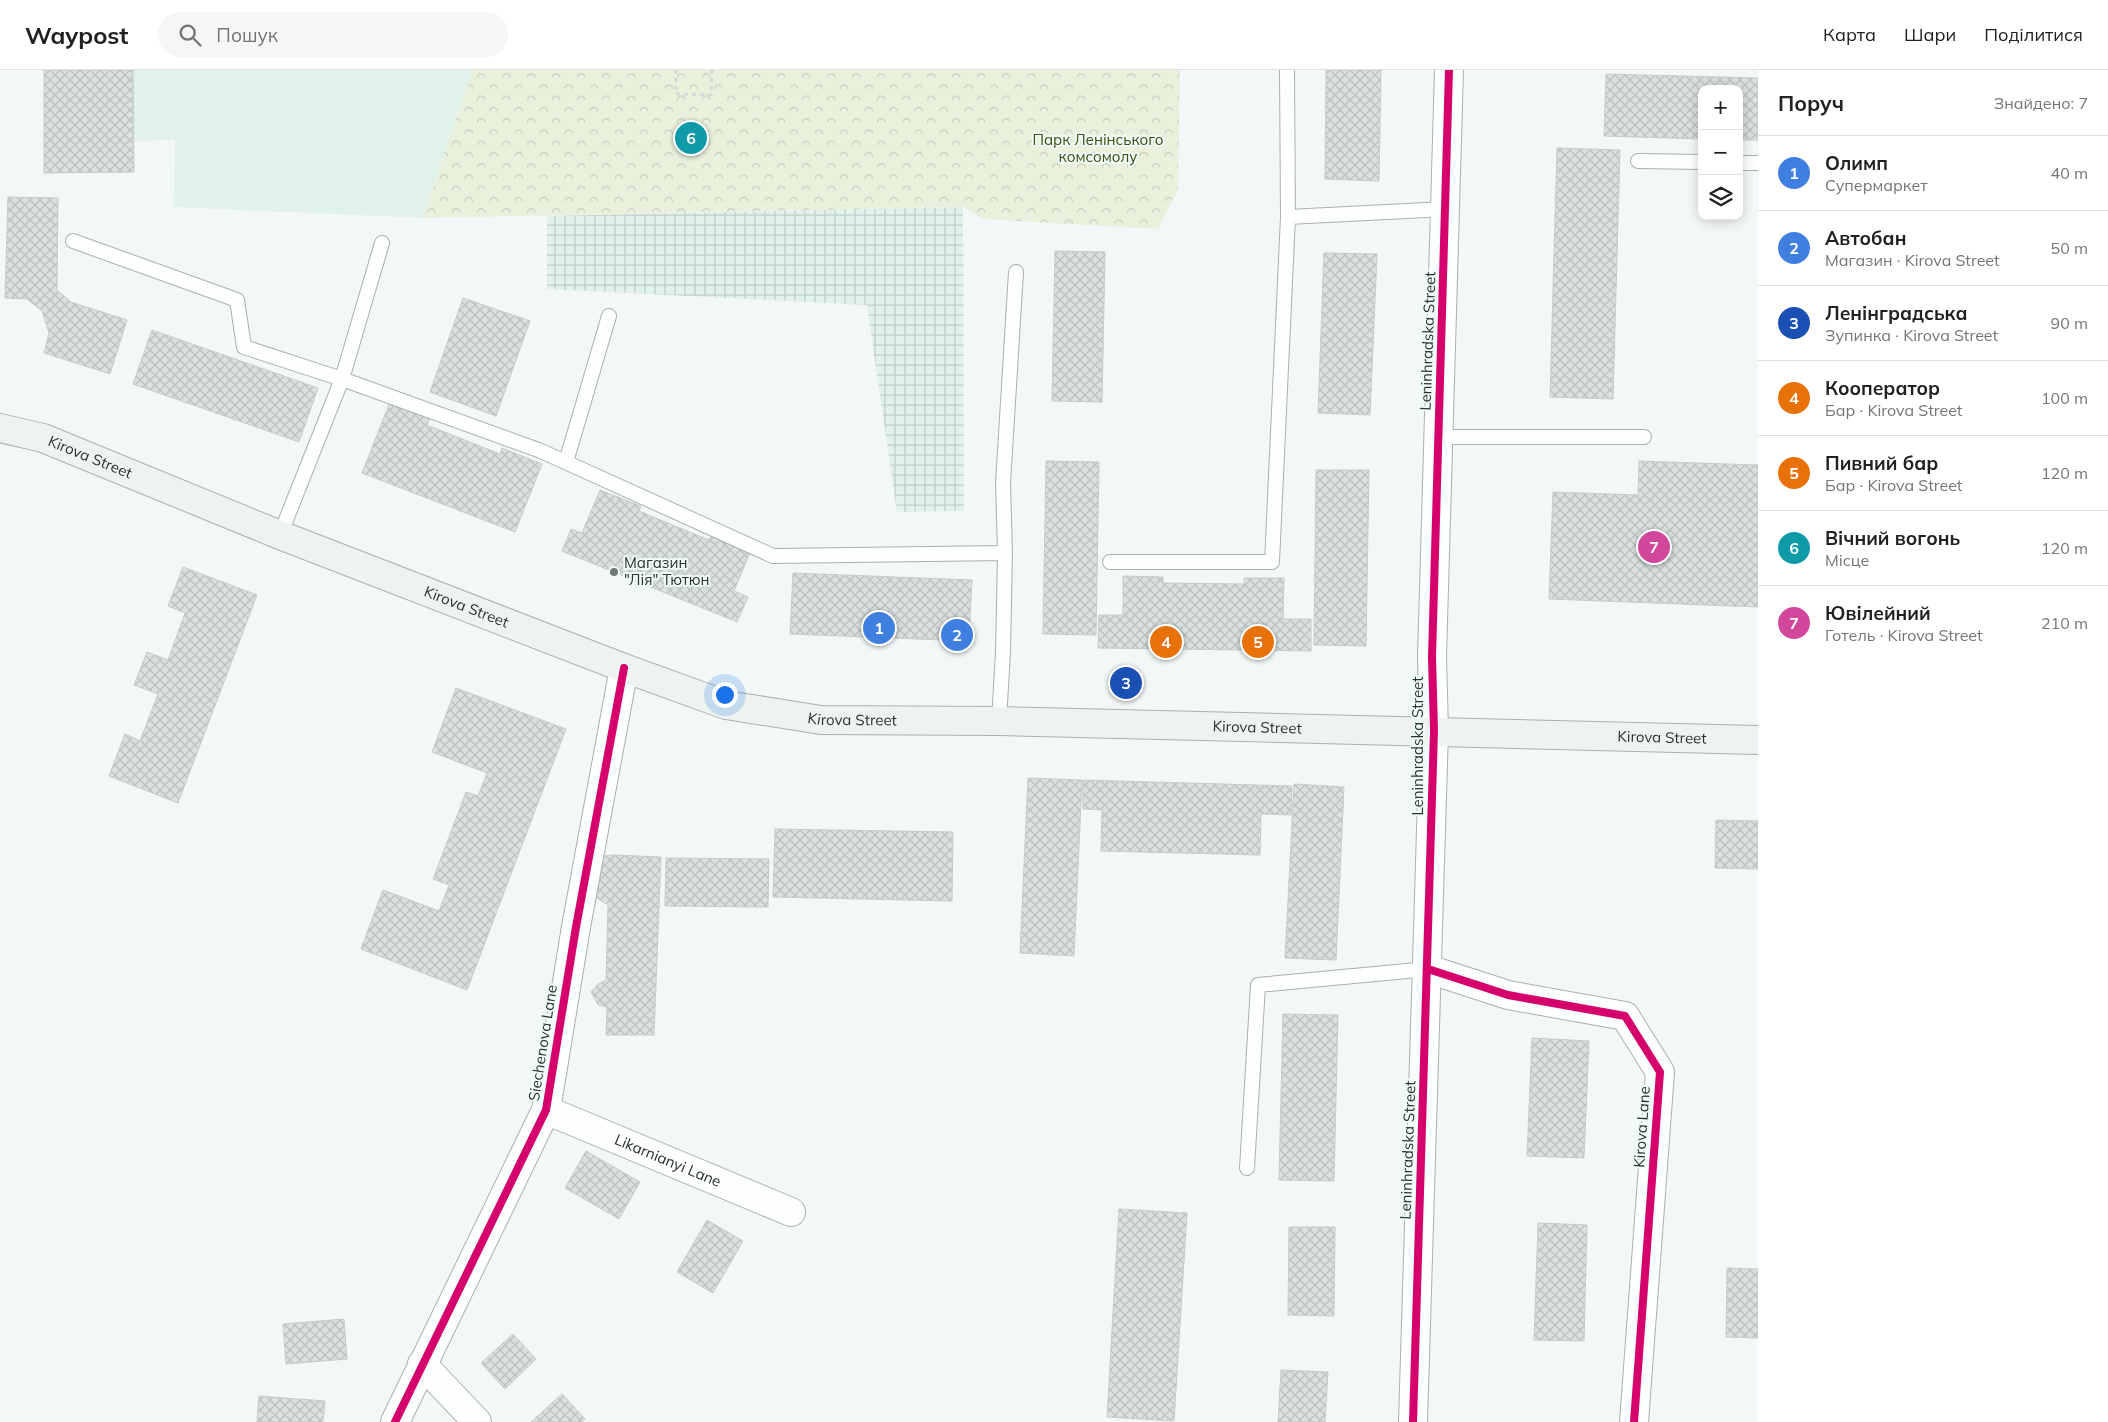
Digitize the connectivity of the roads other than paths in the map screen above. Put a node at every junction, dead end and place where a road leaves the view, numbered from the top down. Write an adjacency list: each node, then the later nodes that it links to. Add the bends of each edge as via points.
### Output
1 (1288, 70): 8 (lane)
2 (1448, 70): 7 (street, Leninhradska Street)
3 (1638, 161): 4 (lane)
4 (1698, 162)
5 (1743, 163): 6 (lane)
6 (1758, 163)
7 (1446, 208): 8 (lane); 16 (street, Leninhradska Street)
8 (1288, 217): 20 (lane, via 1272,562)
9 (74, 241): 13 (lane, via 237,300 244,347)
10 (382, 243): 13 (lane)
11 (1016, 272): 19 (lane, via 1003,484)
12 (609, 316): 17 (lane)
13 (342, 379): 17 (lane); 18 (lane)
14 (0, 428): 18 (main road, Kirova Street, via 43,438)
15 (1644, 437): 16 (lane)
16 (1439, 438): 23 (street, Leninhradska Street, via 1432,657)
17 (566, 462): 19 (lane, via 773,556)
18 (280, 535): 21 (main road, Kirova Street)
19 (1005, 553): 22 (lane, via 1004,652)
20 (1110, 562)
21 (624, 668): 22 (main road, Kirova Street, via 726,705 822,720); 26 (street, Siechenova Lane)
22 (999, 721): 23 (main road, Kirova Street)
23 (1434, 731): 24 (main road, Kirova Street); 25 (street, Leninhradska Street)
24 (1758, 740)
25 (1428, 969): 27 (lane, via 1258,985); 32 (street, Leninhradska Street); 33 (street, Kirova Lane, via 1508,995 1625,1016 1660,1072)
26 (546, 1110): 28 (street, Likarnianyi Lane); 29 (street, Siechenova Lane)
27 (1247, 1168)
28 (791, 1212)
29 (422, 1364): 30 (street, Siechenova Lane); 31 (street)
30 (395, 1422)
31 (477, 1422)
32 (1412, 1422)
33 (1634, 1422)

